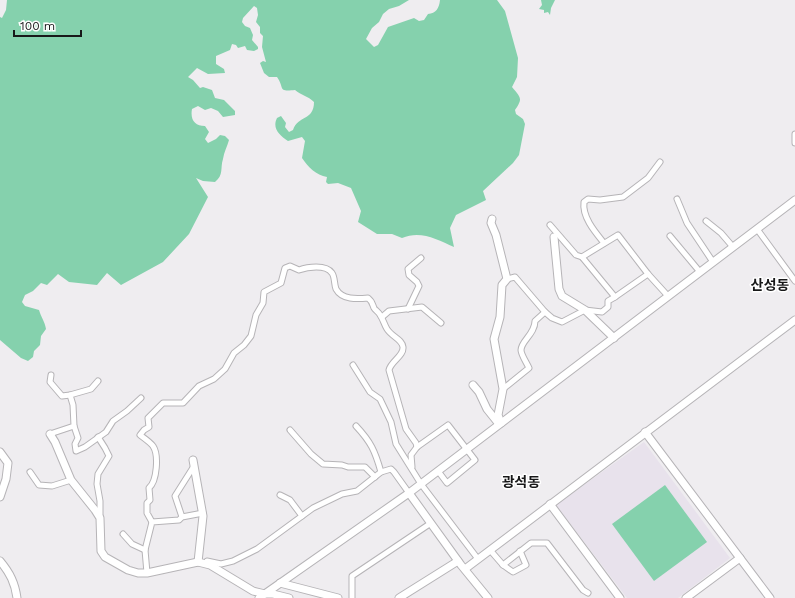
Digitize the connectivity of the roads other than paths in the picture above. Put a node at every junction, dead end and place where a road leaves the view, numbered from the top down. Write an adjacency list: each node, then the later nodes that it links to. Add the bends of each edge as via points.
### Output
1 (794, 134): 2 (street)
2 (795, 143)
3 (660, 162): 12 (street, via 648,178 623,197 588,199 584,202 583,208 591,227)
4 (676, 199): 16 (street, via 687,223)
5 (795, 200): 9 (street)
6 (492, 219): 19 (street, via 490,223 496,236)
7 (706, 221): 13 (street)
8 (550, 225): 14 (street, via 576,255)
9 (757, 229): 13 (street); 20 (street)
10 (670, 236): 17 (street)
11 (554, 237): 24 (street, via 559,289 562,296)
12 (604, 243): 14 (street); 18 (street, via 618,235)
13 (733, 247): 16 (street)
14 (582, 257): 22 (street)
15 (421, 258): 23 (street, via 408,269 409,275 419,286)
16 (713, 262): 17 (street)
17 (700, 272): 21 (street)
18 (648, 274): 21 (street); 22 (street)
19 (506, 279): 25 (street, via 515,277); 34 (street, via 502,285 500,316 494,339)
20 (795, 281)
21 (668, 296): 29 (street)
22 (615, 297): 24 (street, via 608,301 608,307 602,312)
23 (408, 309): 26 (street, via 389,311); 28 (street, via 422,307)
24 (585, 310): 25 (street, via 562,322); 29 (street)
25 (545, 312): 34 (street, via 535,321 535,327 522,345 521,351 529,368)
26 (382, 316): 44 (street, via 387,329 403,346 402,352 389,370 406,429); 62 (street, via 374,308 372,300 353,299 342,295 336,288 332,273 328,270 310,266 299,270 290,266 286,268 281,283 264,292 263,303 256,315 251,336 234,353 225,369 214,379 198,386 183,402 163,403 148,418 149,427 140,435 153,446 157,463 153,485 149,488 150,500 146,504)
27 (795, 320): 41 (street)
28 (441, 323)
29 (614, 338): 37 (street)
30 (353, 365): 53 (street, via 370,392 380,399 396,444)
31 (51, 375): 35 (street, via 50,382 62,396)
32 (98, 381): 35 (street, via 91,389)
33 (473, 385): 37 (street, via 487,409)
34 (502, 389): 37 (street, via 498,415)
35 (70, 395): 38 (street)
36 (141, 398): 43 (street, via 112,421 106,432)
37 (500, 424): 45 (street)
38 (74, 426): 42 (street); 43 (street, via 78,438 75,444 76,451 85,448)
39 (356, 426): 50 (street, via 375,451)
40 (290, 430): 51 (street, via 323,464 365,467)
41 (645, 432): 57 (street); 68 (street)
42 (50, 434): 52 (street)
43 (98, 437): 61 (street, via 109,456 98,474)
44 (417, 447): 45 (street, via 448,425); 53 (street, via 411,455 411,465)
45 (466, 450): 48 (street); 48 (street, via 475,460 447,483)
46 (0, 452): 56 (street, via 8,463)
47 (193, 463): 58 (street); 59 (street, via 175,496)
48 (438, 471): 53 (street)
49 (30, 472): 52 (street, via 39,485 52,486)
50 (381, 472): 51 (street); 54 (street, via 391,469)
51 (375, 477): 60 (street, via 356,491 342,494)
52 (71, 480): 61 (street)
53 (422, 483): 54 (street); 69 (street)
54 (409, 493): 63 (street); 76 (street)
55 (280, 495): 60 (street, via 290,500)
56 (0, 497)
57 (550, 504): 66 (street); 85 (street)
58 (203, 513): 59 (street); 71 (street)
59 (182, 516): 62 (street, via 179,520)
60 (302, 516): 71 (street, via 257,549 233,561 221,564)
61 (100, 518): 75 (street, via 101,551 105,557 128,570)
62 (152, 522): 65 (street)
63 (431, 523): 72 (street); 82 (street, via 352,576)
64 (123, 534): 65 (street, via 132,544)
65 (145, 550): 75 (street)
66 (490, 550): 69 (street); 73 (street)
67 (520, 551): 73 (street); 73 (street, via 526,565 513,572); 77 (street, via 531,543 547,543)
68 (740, 558): 86 (street); 87 (street)
69 (478, 559): 74 (street)
70 (0, 561): 79 (street, via 12,578)
71 (198, 561): 75 (street); 78 (street, via 210,565)
72 (458, 561): 74 (street); 83 (street)
73 (502, 565)
74 (465, 569): 84 (street)
75 (147, 573)
76 (280, 583): 78 (street); 81 (street)
77 (588, 593)
78 (262, 596): 80 (street, via 273,594)
79 (17, 598)
80 (289, 598)
81 (338, 598)
82 (352, 598)
83 (400, 598)
84 (488, 598)
85 (620, 598)
86 (686, 598)
87 (770, 598)

